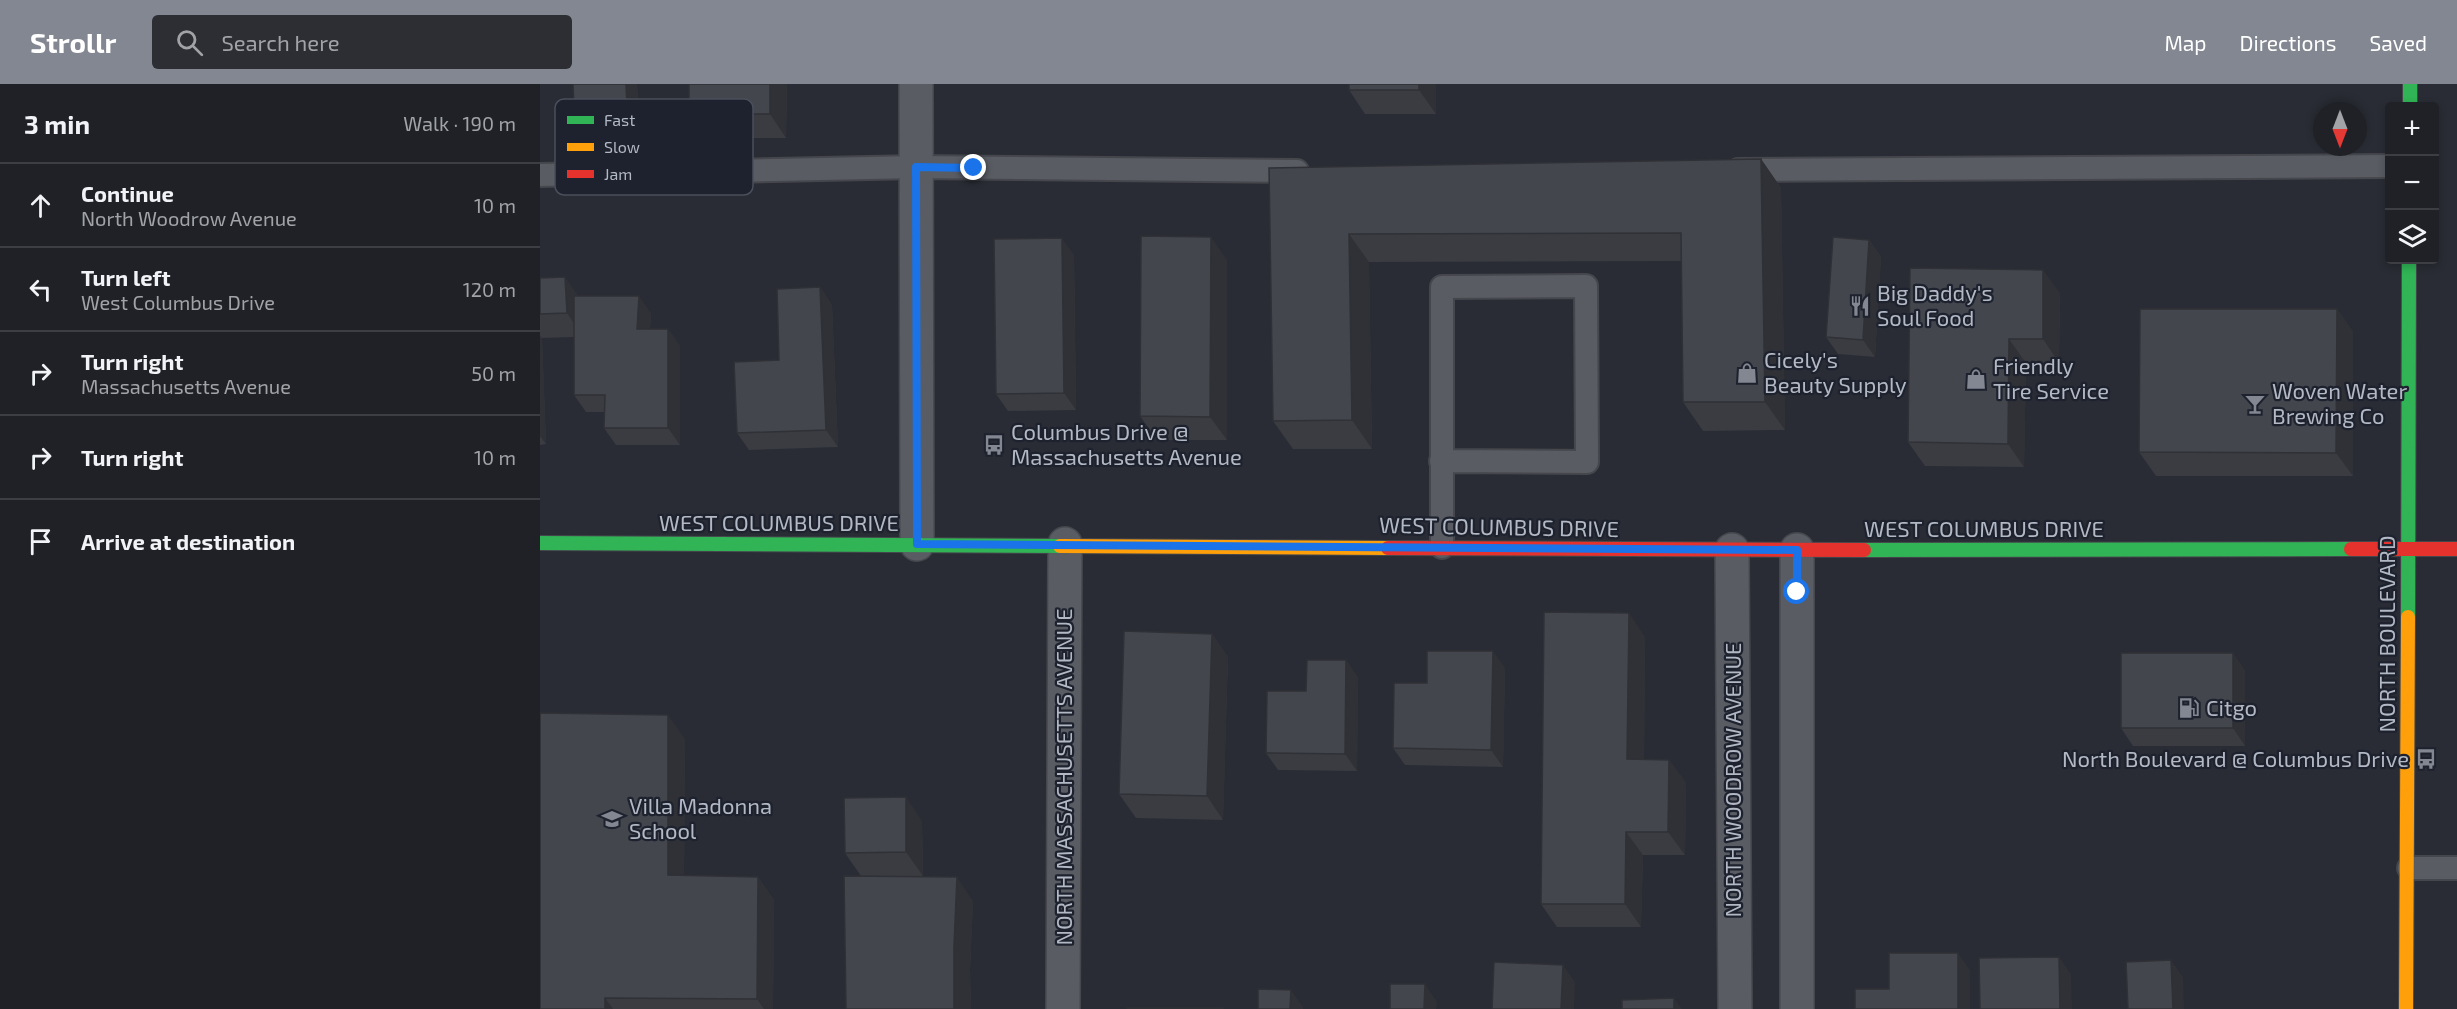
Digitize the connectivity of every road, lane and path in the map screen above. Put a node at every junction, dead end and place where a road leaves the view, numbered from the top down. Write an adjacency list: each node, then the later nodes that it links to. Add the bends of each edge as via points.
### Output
1 (916, 84): 5 (street)
2 (2410, 84): 3 (main road)
3 (2410, 102)
4 (2385, 166): 7 (lane)
5 (916, 167): 6 (lane); 8 (lane); 14 (street)
6 (753, 170)
7 (1714, 170)
8 (1320, 171)
9 (540, 175): 10 (lane)
10 (555, 175)
11 (2409, 264): 20 (main road, NORTH BOULEVARD)
12 (1441, 461): 12 (lane, via 1442,287 1586,286 1587,462); 16 (lane)
13 (540, 543): 14 (main road, WEST COLUMBUS DRIVE)
14 (917, 544): 15 (main road, WEST COLUMBUS DRIVE)
15 (1065, 544): 16 (main road, WEST COLUMBUS DRIVE); 23 (street, NORTH MASSACHUSETTS AVENUE)
16 (1442, 547): 18 (main road, WEST COLUMBUS DRIVE)
17 (2457, 549): 20 (main road, WEST COLUMBUS DRIVE)
18 (1731, 550): 19 (main road, WEST COLUMBUS DRIVE); 24 (street, NORTH WOODROW AVENUE)
19 (1797, 550): 20 (main road, WEST COLUMBUS DRIVE); 25 (street)
20 (2408, 550): 21 (main road, NORTH BOULEVARD)
21 (2409, 868): 22 (lane); 26 (main road, NORTH BOULEVARD)
22 (2457, 868)
23 (1063, 1009)
24 (1735, 1009)
25 (1797, 1009)
26 (2406, 1009)

